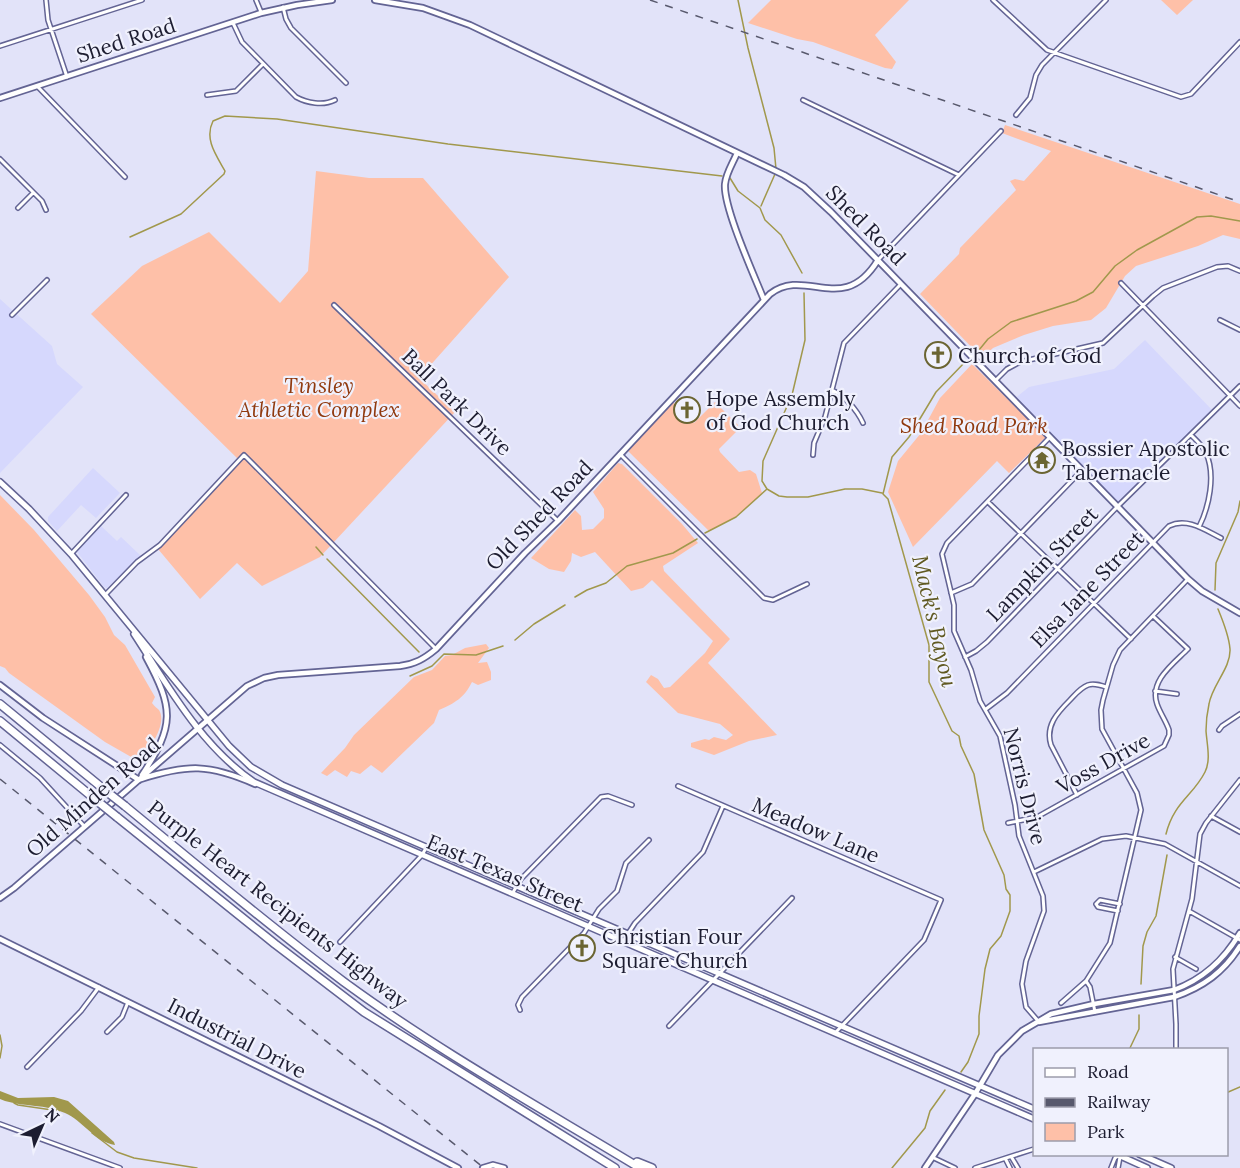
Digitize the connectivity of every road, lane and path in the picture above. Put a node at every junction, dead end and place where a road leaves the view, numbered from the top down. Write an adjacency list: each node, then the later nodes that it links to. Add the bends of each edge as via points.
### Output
1 (46, 0): 11 (street)
2 (142, 0): 11 (street)
3 (256, 0): 9 (street)
4 (332, 0): 8 (street, Shed Road)
5 (375, 0): 25 (street, Shed Road, via 423,8 463,22)
6 (993, 0): 14 (street)
7 (1106, 0): 14 (street)
8 (283, 7): 9 (street, Shed Road); 17 (street, via 291,28)
9 (261, 13): 10 (street, Shed Road)
10 (233, 23): 15 (street, via 239,39); 16 (street, Shed Road)
11 (51, 30): 13 (street); 16 (street)
12 (1240, 42): 14 (street, via 1191,94 1181,97)
13 (0, 46)
14 (1054, 54): 23 (street, via 1039,70 1030,98)
15 (263, 64): 19 (street, via 236,91); 21 (street, via 299,98 324,103)
16 (67, 77): 18 (street, Shed Road)
17 (346, 83)
18 (37, 86): 20 (street, Shed Road); 28 (street)
19 (207, 95)
20 (0, 98)
21 (335, 100)
22 (803, 100): 27 (street)
23 (1016, 115)
24 (1001, 131): 27 (street)
25 (737, 153): 32 (street, Shed Road, via 804,187); 37 (street, via 727,175 725,193)
26 (0, 159): 29 (street)
27 (959, 175): 32 (street)
28 (125, 177)
29 (33, 193): 30 (street); 31 (street)
30 (18, 208)
31 (46, 210)
32 (878, 260): 35 (street, Shed Road); 37 (street, Old Shed Road, via 850,286 830,290 789,285)
33 (1240, 271): 39 (street, via 1217,267 1163,288)
34 (47, 280): 40 (street)
35 (901, 284): 43 (street, Shed Road); 45 (street, via 844,343)
36 (1121, 284): 39 (street)
37 (764, 300): 51 (street, Old Shed Road)
38 (334, 305): 58 (street, Ball Park Drive)
39 (1143, 305): 43 (street, via 1103,343 1020,362); 46 (street)
40 (12, 315)
41 (1220, 320): 42 (street)
42 (1240, 330)
43 (995, 381): 50 (street, Shed Road)
44 (1240, 386): 46 (street, Lampkin Street)
45 (832, 390): 48 (street, via 855,410); 52 (street)
46 (1231, 396): 47 (street); 49 (street, Lampkin Street)
47 (1240, 406)
48 (863, 423)
49 (1191, 435): 57 (street, Lampkin Street); 59 (street, via 1208,460 1210,499)
50 (1050, 437): 53 (street, Shed Road); 56 (street)
51 (620, 454): 58 (street, Old Shed Road); 66 (street, via 764,598 773,600)
52 (813, 455)
53 (1082, 471): 57 (street, Shed Road); 60 (street)
54 (0, 482): 63 (main road, East Texas Street)
55 (126, 495): 63 (street)
56 (988, 502): 60 (street); 67 (street, Norris Drive, via 943,549)
57 (1118, 506): 62 (street, Shed Road); 64 (street, Lampkin Street)
58 (558, 521): 75 (street, Old Shed Road)
59 (1199, 527): 61 (street, Elsa Jane Street); 62 (street, Elsa Jane Street, via 1179,522)
60 (1021, 534): 64 (street); 67 (street, via 972,584)
61 (1221, 538)
62 (1152, 542): 65 (street, Shed Road); 69 (street, Elsa Jane Street)
63 (71, 554): 68 (main road, East Texas Street)
64 (1058, 569): 69 (street); 76 (street, Lampkin Street, via 981,648)
65 (1188, 579): 70 (street, Shed Road); 71 (street)
66 (807, 584)
67 (951, 593): 76 (street, Norris Drive, via 954,631)
68 (104, 596): 72 (main road, East Texas Street); 75 (street, via 160,544 244,455)
69 (1093, 603): 74 (street); 82 (street, Elsa Jane Street, via 1001,699)
70 (1240, 613)
71 (1153, 616): 74 (street); 79 (street, via 1188,649 1161,678)
72 (124, 620): 73 (main road, East Texas Street); 84 (main road, East Texas Street)
73 (135, 636): 86 (main road, East Texas Street); 90 (street, via 161,684 168,715 160,746)
74 (1131, 639): 78 (street, via 1116,657)
75 (436, 649): 84 (street, Old Shed Road, via 406,666 264,678 238,692)
76 (965, 657): 82 (street, Norris Drive)
77 (0, 685): 90 (street)
78 (1106, 687): 89 (street, via 1101,722); 95 (street, via 1083,687 1057,713 1050,726 1051,745)
79 (1155, 691): 80 (street); 89 (street, Voss Drive, via 1168,740 1158,752)
80 (1177, 694)
81 (0, 704): 161 (highway, Purple Heart Recipients Highway, bridge, via 345,982 432,1041)
82 (986, 709): 100 (street, Norris Drive, via 1000,735)
83 (1240, 714): 87 (street)
84 (207, 720): 86 (street, Old Minden Road); 94 (main road, East Texas Street, via 251,767)
85 (0, 721): 172 (highway, Purple Heart Recipients Highway, bridge, via 274,944 364,1012)
86 (199, 727): 90 (street, Old Minden Road); 93 (main road, East Texas Street, via 235,768)
87 (1219, 730)
88 (0, 745): 103 (street, via 43,780)
89 (1124, 770): 95 (street, Voss Drive); 106 (street, via 1140,802)
90 (139, 780): 93 (street, via 181,768 207,768); 103 (street, Old Minden Road)
91 (1240, 780): 99 (street)
92 (678, 786): 98 (street, Meadow Lane)
93 (271, 791): 96 (main road, East Texas Street)
94 (297, 791): 96 (street); 102 (main road, East Texas Street)
95 (1077, 795): 100 (street, Voss Drive, via 1037,817)
96 (293, 800): 105 (main road, East Texas Street)
97 (632, 805): 114 (street, via 603,796)
98 (723, 806): 124 (street, via 703,852); 149 (street, Meadow Lane, via 941,900 924,940)
99 (1211, 816): 104 (street); 111 (street, via 1200,834)
100 (1018, 822): 101 (street, Voss Drive); 113 (street, Norris Drive, via 1019,836)
101 (1008, 823)
102 (376, 825): 105 (street); 108 (main road, East Texas Street)
103 (84, 826): 117 (street, Old Minden Road)
104 (1240, 832)
105 (373, 834): 109 (main road, East Texas Street)
106 (1135, 838): 111 (street, via 1165,844); 113 (street, via 1102,839); 119 (street)
107 (649, 840): 122 (street, via 626,863 619,887)
108 (427, 847): 109 (street); 110 (main road, East Texas Street)
109 (422, 855): 112 (main road, East Texas Street); 127 (street)
110 (460, 861): 112 (street); 114 (main road, East Texas Street)
111 (1197, 861): 115 (street); 121 (street)
112 (456, 870): 116 (main road, East Texas Street)
113 (1034, 872): 147 (street, Norris Drive, via 1044,911 1022,984 1026,1007)
114 (517, 885): 116 (street); 122 (main road, East Texas Street)
115 (1240, 886)
116 (512, 894): 123 (main road, East Texas Street)
117 (0, 898)
118 (792, 898): 134 (street)
119 (1120, 904): 120 (street); 120 (street, via 1100,900 1096,904)
120 (1118, 911): 136 (street, via 1108,948)
121 (1189, 911): 125 (street); 132 (street)
122 (594, 919): 123 (street); 124 (main road, East Texas Street)
123 (589, 927): 128 (main road, East Texas Street); 145 (street, via 522,997)
124 (627, 933): 128 (street); 130 (main road, East Texas Street)
125 (1239, 937): 138 (street, via 1209,972)
126 (0, 939): 137 (street, Industrial Drive)
127 (340, 942)
128 (623, 942): 131 (main road, East Texas Street)
129 (1240, 946): 139 (street, via 1213,978)
130 (662, 948): 131 (street); 134 (main road, East Texas Street)
131 (658, 957): 135 (main road, East Texas Street)
132 (1175, 957): 133 (street); 138 (street)
133 (1196, 969)
134 (720, 973): 135 (street); 140 (main road, East Texas Street)
135 (712, 980): 144 (main road, East Texas Street); 148 (street)
136 (1086, 981): 142 (street); 143 (street)
137 (99, 987): 141 (street, Industrial Drive); 155 (street)
138 (1174, 990): 139 (street); 143 (street)
139 (1174, 997): 146 (street); 154 (street)
140 (783, 1001): 144 (street); 149 (main road, East Texas Street)
141 (128, 1002): 150 (street, via 122,1017); 169 (street, Industrial Drive)
142 (1061, 1003)
143 (1094, 1004): 146 (street); 147 (street, via 1051,1014)
144 (780, 1009): 151 (main road, East Texas Street)
145 (520, 1010)
146 (1095, 1012): 147 (street)
147 (1039, 1022): 156 (street, via 1009,1042)
148 (669, 1026)
149 (841, 1026): 151 (street); 152 (main road, East Texas Street)
150 (106, 1032)
151 (835, 1033): 153 (main road, East Texas Street)
152 (867, 1037): 153 (street); 156 (main road, East Texas Street)
153 (864, 1046): 157 (main road, East Texas Street)
154 (1176, 1048)
155 (27, 1067)
156 (980, 1085): 157 (street); 158 (main road, East Texas Street)
157 (975, 1094): 159 (main road, East Texas Street); 165 (street)
158 (1033, 1108)
159 (1033, 1118)
160 (0, 1124): 168 (street)
161 (611, 1150): 173 (highway, Purple Heart Recipients Highway); 174 (highway)
162 (1033, 1150): 166 (street)
163 (1120, 1156): 180 (main road)
164 (1141, 1156): 181 (main road)
165 (934, 1158): 175 (street); 176 (street)
166 (1012, 1158): 167 (street); 179 (street)
167 (1006, 1160): 177 (street); 178 (street)
168 (120, 1168)
169 (458, 1168)
170 (483, 1168): 171 (street)
171 (504, 1168)
172 (612, 1168)
173 (640, 1168)
174 (652, 1168)
175 (925, 1168)
176 (956, 1168)
177 (975, 1168)
178 (1010, 1168)
179 (1018, 1168)
180 (1147, 1168)
181 (1171, 1168)

